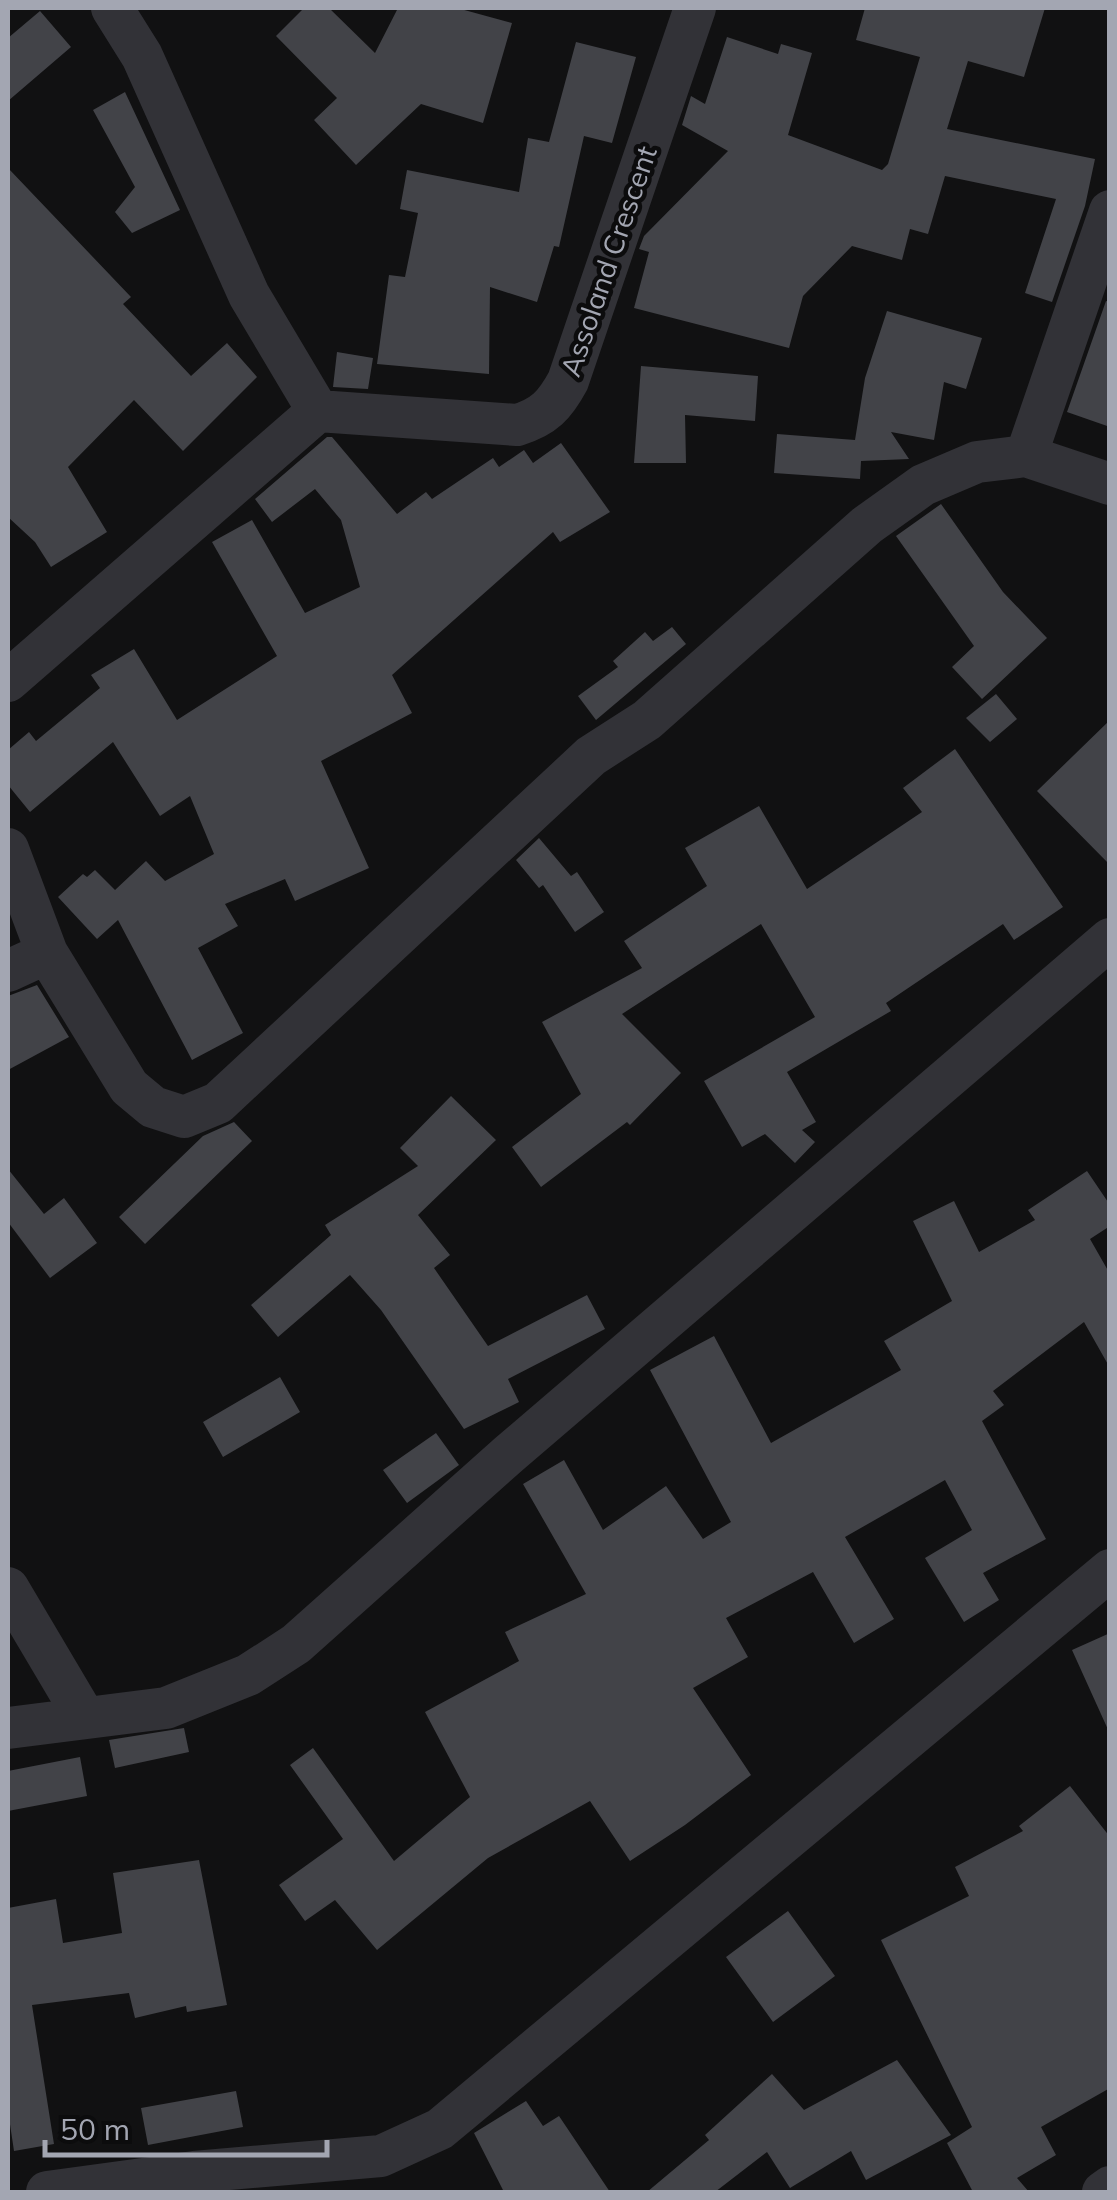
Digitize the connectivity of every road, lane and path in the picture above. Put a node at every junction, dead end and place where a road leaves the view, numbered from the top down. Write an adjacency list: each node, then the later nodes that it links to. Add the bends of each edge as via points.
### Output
1 (112, 8): 4 (street, via 142,56 249,295)
2 (695, 8): 4 (street, Assoland Crescent, via 555,406 518,425)
3 (1110, 211): 5 (street)
4 (318, 412): 7 (street)
5 (1026, 456): 6 (street); 10 (street, via 977,462 896,500 647,720 591,756 218,1103 184,1117 153,1107 129,1087)
6 (1110, 484)
7 (8, 681)
8 (8, 849): 10 (street)
9 (1110, 939): 14 (street, via 296,1644 248,1675 166,1708)
10 (47, 953): 11 (street)
11 (8, 971)
12 (1110, 1570): 16 (street, via 440,2129 381,2156)
13 (8, 1588): 14 (street)
14 (84, 1718): 15 (street)
15 (8, 1728)
16 (246, 2180): 18 (street)
17 (1110, 2186): 19 (street)
18 (47, 2192)
19 (1103, 2192)

